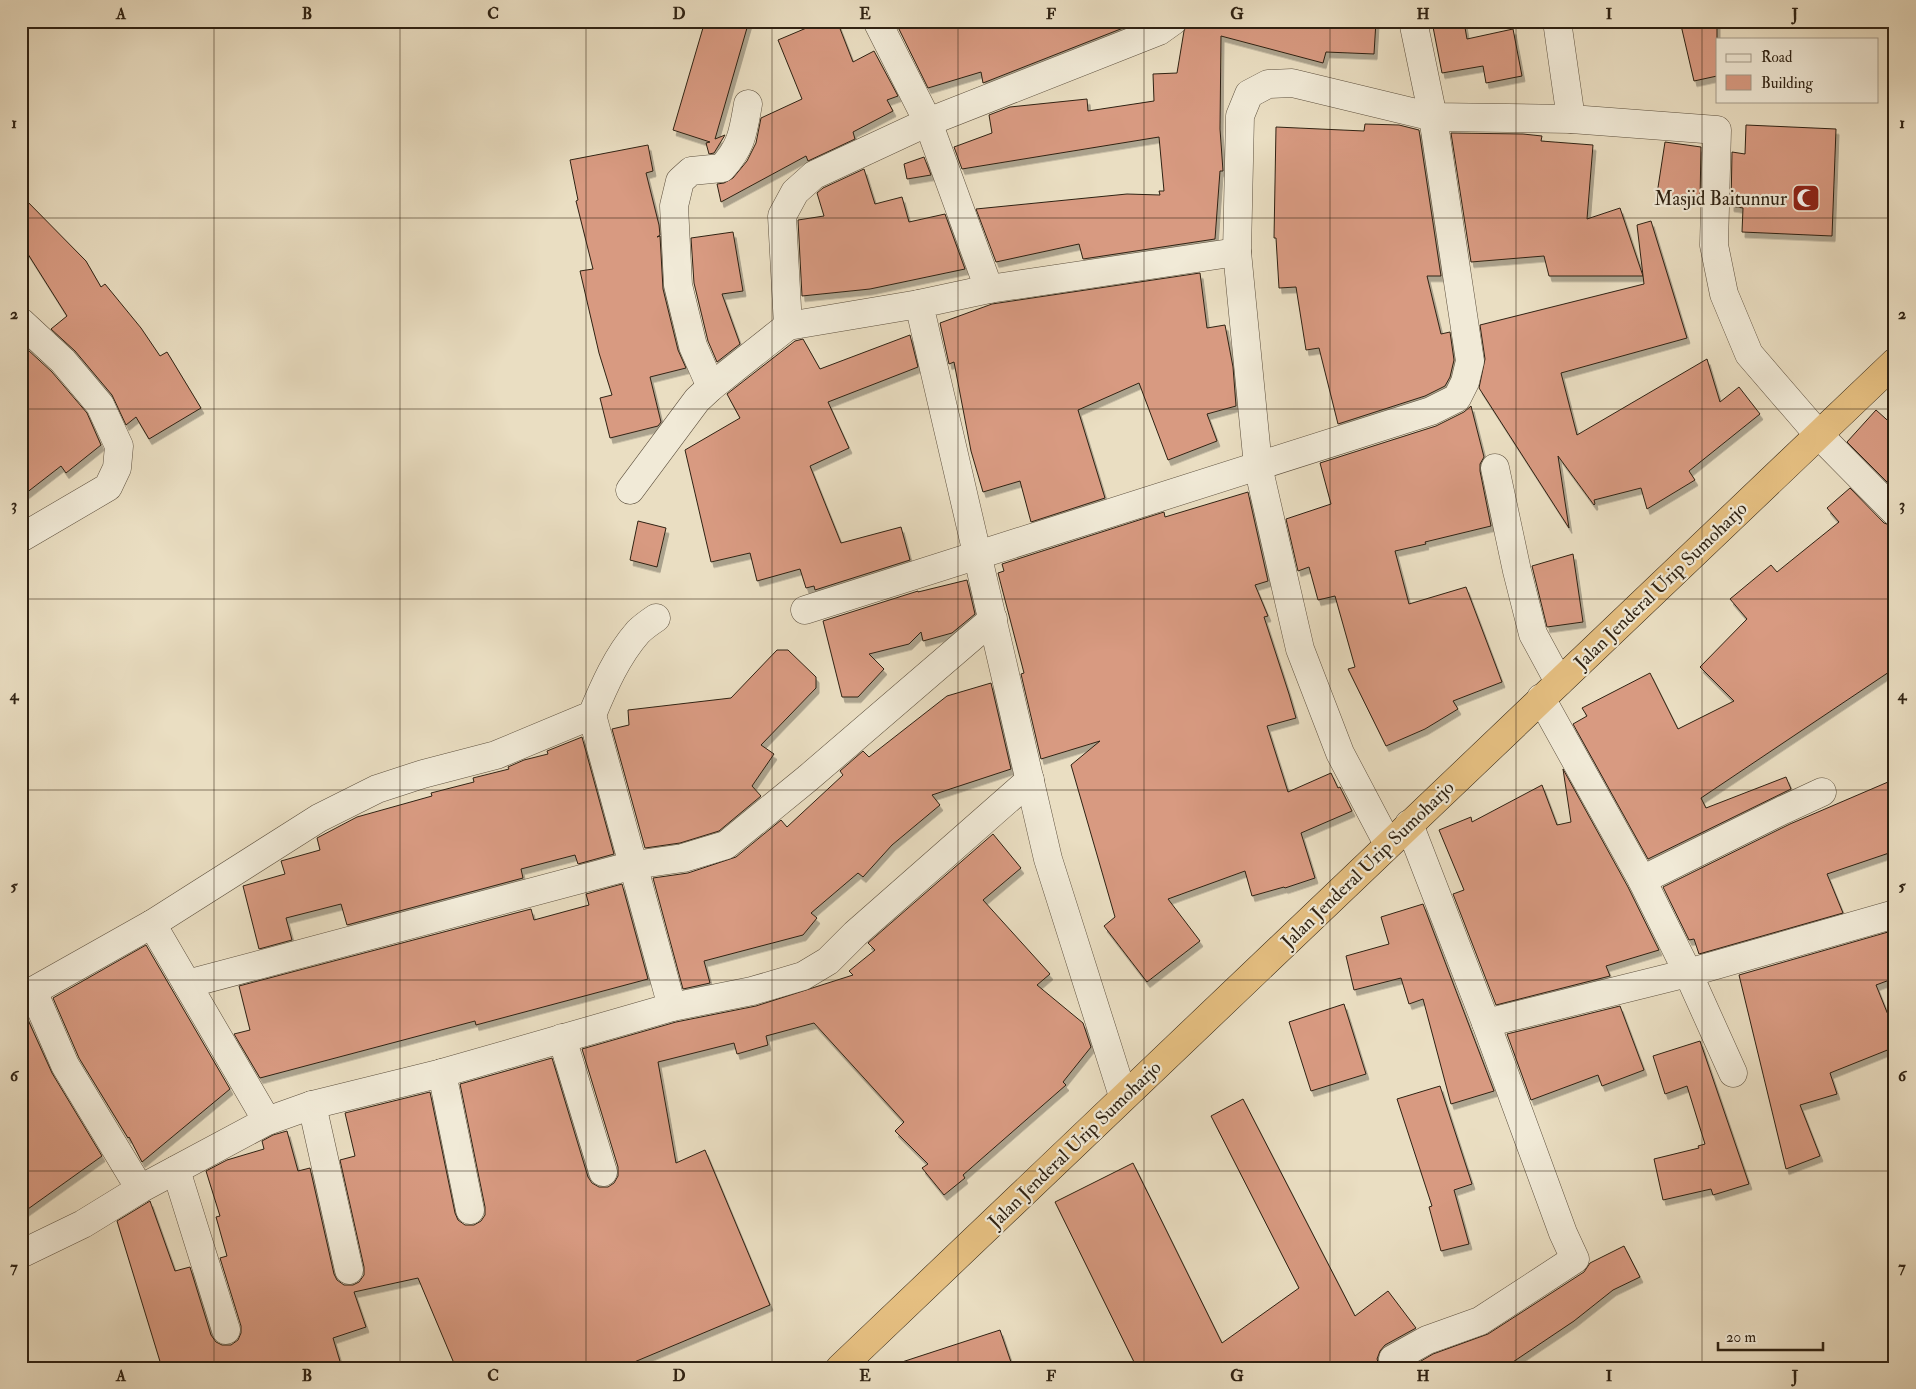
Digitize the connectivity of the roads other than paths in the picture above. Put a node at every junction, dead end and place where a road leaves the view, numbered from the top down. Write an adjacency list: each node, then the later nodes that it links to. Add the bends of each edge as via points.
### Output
1 (877, 21): 8 (street)
2 (1173, 21): 8 (street, via 1159,32)
3 (1413, 21): 6 (street)
4 (1557, 21): 7 (street)
5 (748, 104): 15 (street, via 735,154 722,168 690,170 680,180 674,206 678,285 693,346)
6 (1433, 117): 7 (street); 9 (street, via 1292,83 1268,84 1249,94 1240,116); 17 (street, via 1470,361 1458,398 1430,411)
7 (1572, 119): 16 (street, via 1717,130 1714,245 1724,294 1749,354)
8 (928, 122): 10 (street); 13 (street, via 814,175 795,192 782,216)
9 (1236, 252): 10 (street); 17 (street)
10 (989, 289): 11 (street)
11 (919, 304): 13 (street); 22 (street)
12 (21, 322): 21 (street, via 63,361 100,405 119,446 117,468 108,487)
13 (788, 326): 15 (street)
14 (1895, 362): 16 (highway, Jalan Jenderal Urip Sumoharjo)
15 (711, 387): 19 (street, via 697,400)
16 (1818, 434): 20 (street); 26 (highway, Jalan Jenderal Urip Sumoharjo)
17 (1258, 466): 22 (street); 31 (street, via 1300,649 1340,752)
18 (1494, 468): 26 (street, via 1517,571)
19 (630, 490)
20 (1895, 512)
21 (21, 538)
22 (978, 554): 23 (street); 25 (street)
23 (805, 610)
24 (656, 618): 27 (street, via 638,632 622,655 608,677)
25 (993, 619): 28 (street); 32 (street, via 726,845 683,858)
26 (1550, 690): 30 (highway, Jalan Jenderal Urip Sumoharjo); 33 (street)
27 (592, 715): 32 (street); 35 (street, via 496,755 377,789 319,818)
28 (1030, 780): 39 (street, via 828,961 803,976 760,989); 44 (street, via 1048,859)
29 (1822, 792): 33 (street)
30 (1409, 824): 31 (highway, Jalan Jenderal Urip Sumoharjo); 40 (street)
31 (1388, 844): 44 (highway, Jalan Jenderal Urip Sumoharjo)
32 (634, 865): 37 (street); 39 (street)
33 (1642, 880): 36 (street)
34 (1895, 914): 36 (street)
35 (152, 924): 37 (street); 38 (street)
36 (1688, 973): 40 (street); 43 (street)
37 (187, 984): 46 (street)
38 (27, 993): 49 (street)
39 (672, 1007): 41 (street)
40 (1486, 1023): 54 (street, via 1575,1259 1480,1321 1427,1340)
41 (562, 1038): 42 (street); 48 (street)
42 (442, 1073): 45 (street); 50 (street)
43 (1733, 1073)
44 (1123, 1096): 55 (highway, Jalan Jenderal Urip Sumoharjo)
45 (312, 1105): 46 (street); 52 (street)
46 (267, 1121): 47 (street)
47 (176, 1170): 49 (street); 53 (street)
48 (603, 1172)
49 (140, 1189): 51 (street, via 83,1224)
50 (470, 1210)
51 (22, 1253)
52 (349, 1270)
53 (226, 1330)
54 (1393, 1359)
55 (840, 1368)

